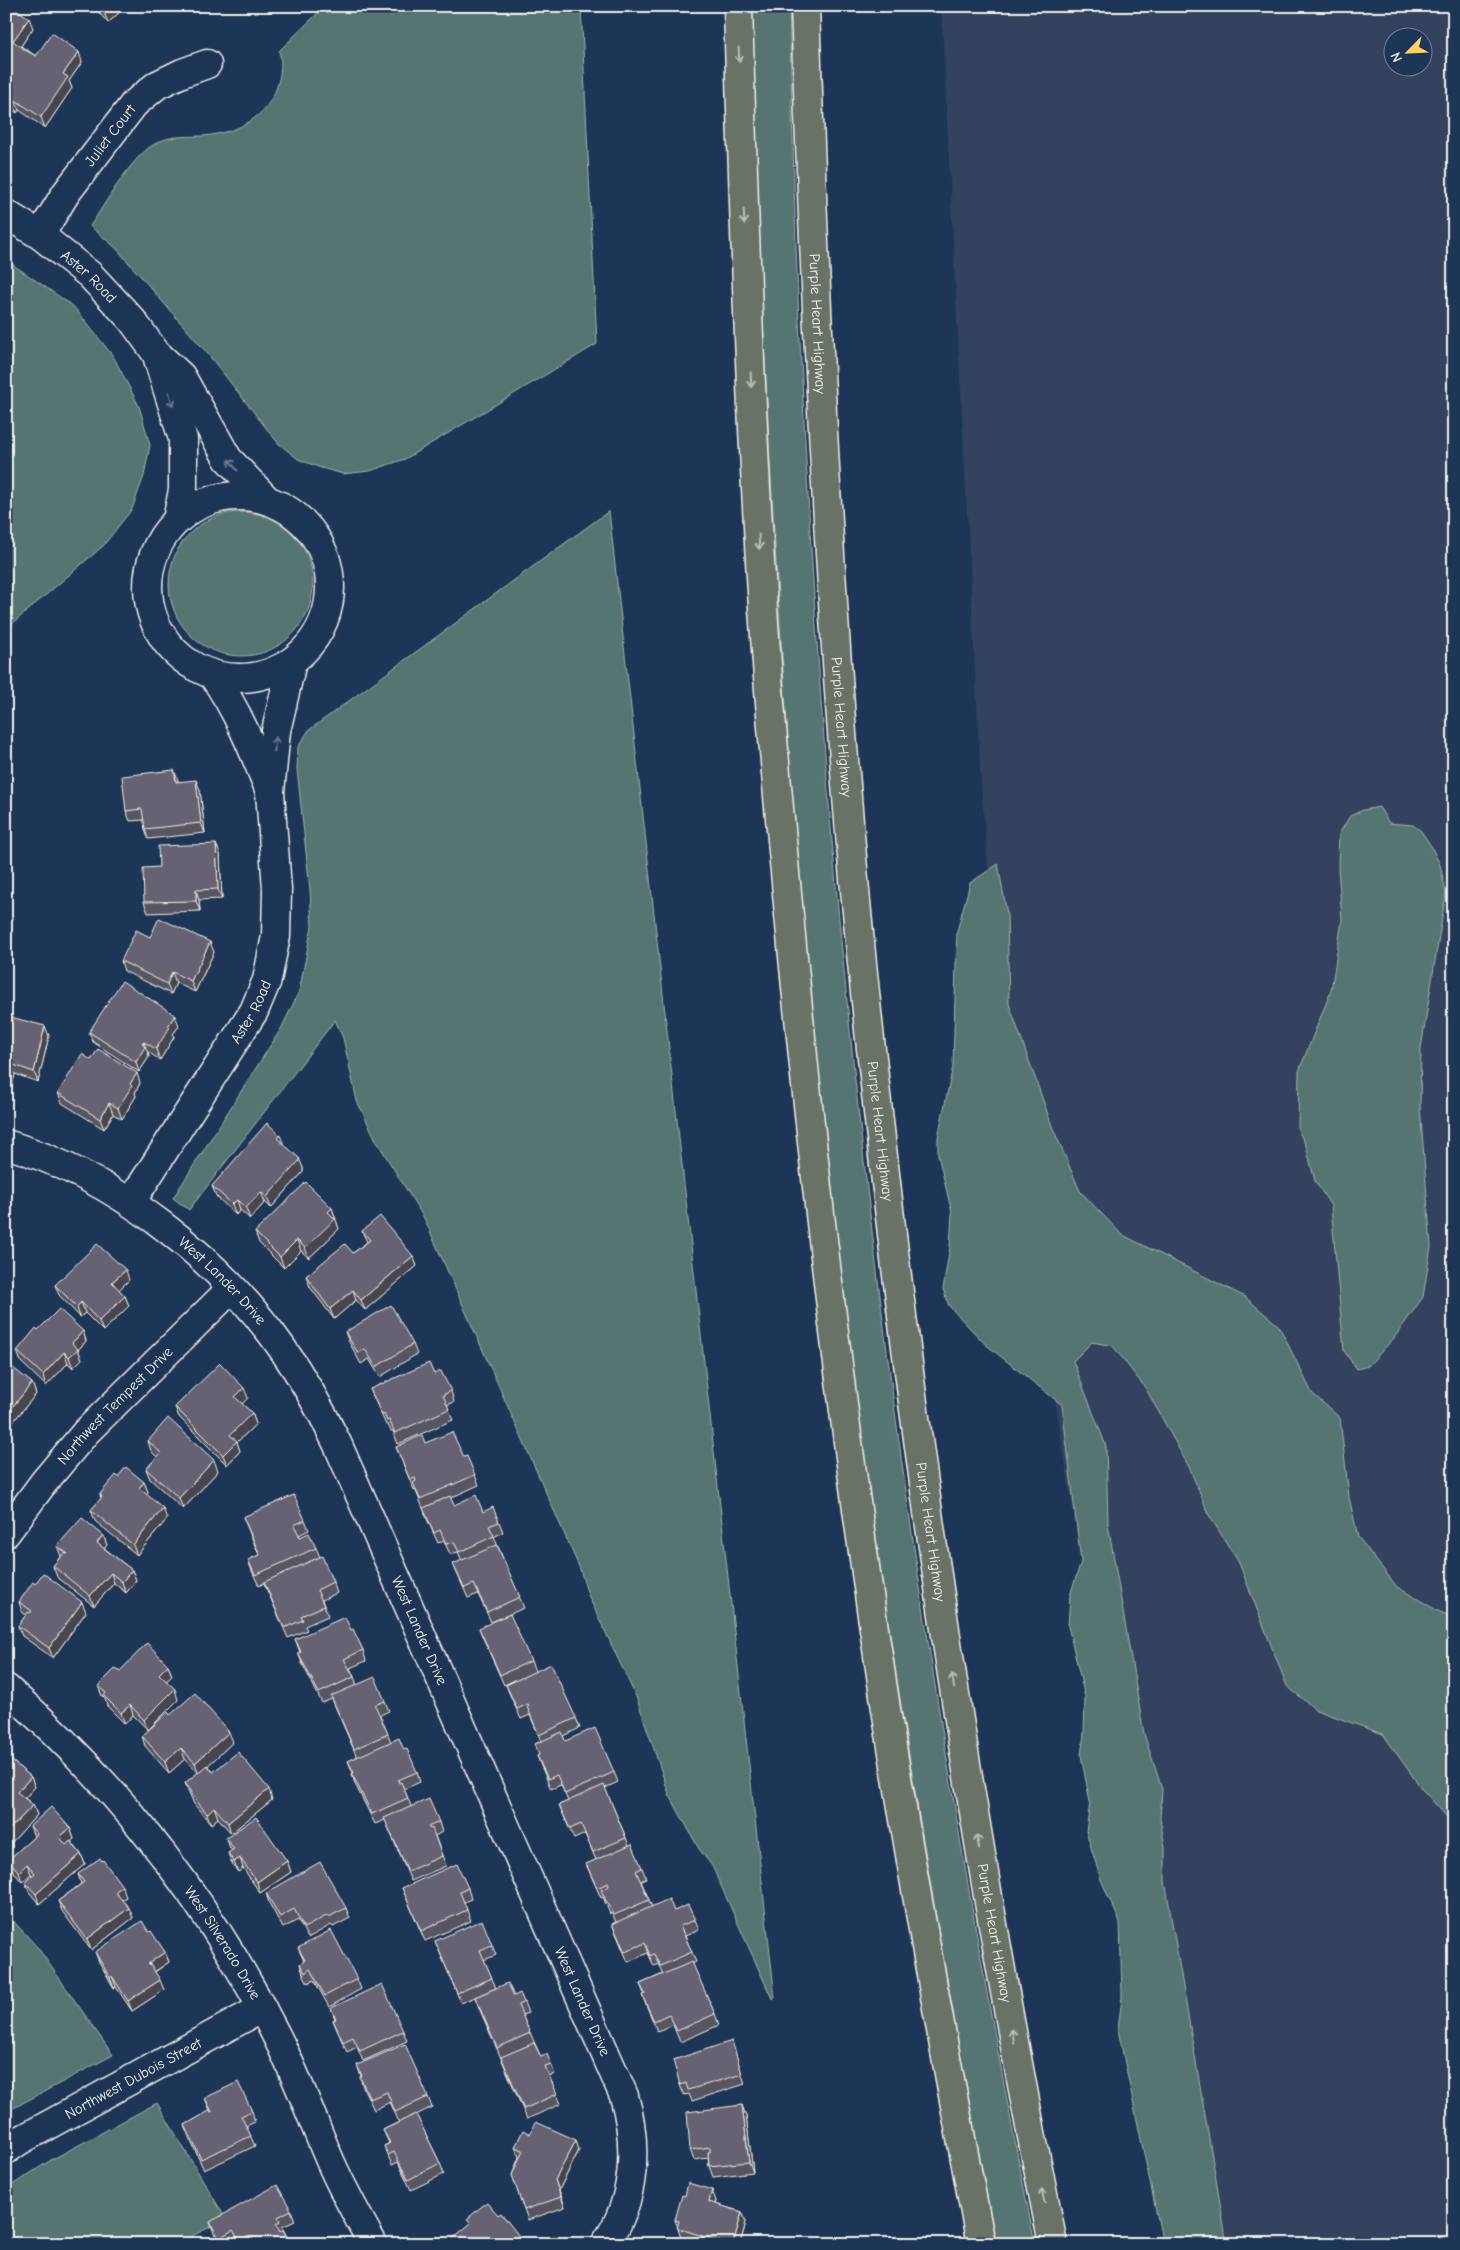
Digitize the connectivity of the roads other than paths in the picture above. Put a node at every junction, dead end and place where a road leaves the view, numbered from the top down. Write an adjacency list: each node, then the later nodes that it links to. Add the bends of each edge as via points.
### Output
1 (738, 6): 21 (main road, one-way to 21, via 747,310 760,563 781,833 809,1122 841,1390 886,1709 935,2001)
2 (805, 6): 22 (main road, Purple Heart Highway, one-way to 2, via 986,1890 941,1606 872,1067 848,812 832,585 816,321)
3 (207, 64): 5 (street, Juliet Court, via 156,86 134,104 66,194)
4 (6, 214): 5 (street, Aster Road)
5 (40, 235): 6 (street, Aster Road, via 90,275 132,320)
6 (156, 353): 7 (street, Aster Road, one-way to 6, via 228,459 181,376); 8 (street, Aster Road, one-way to 8, via 183,439 182,490)
7 (267, 500): 8 (street, via 243,496 219,498 197,506); 9 (street, via 290,511 309,528 323,550 330,573 330,598 324,621 312,642)
8 (177, 520): 10 (street, via 160,541 150,567 148,594 155,622 168,644 188,662)
9 (292, 662): 10 (street, via 266,674 239,679); 11 (street, Aster Road, one-way to 9, via 276,732)
10 (212, 674): 11 (street, Aster Road, via 247,736)
11 (270, 792): 13 (street, Aster Road, via 278,889 276,936 267,980 254,1012)
12 (6, 1144): 13 (street, West Lander Drive, via 73,1170)
13 (131, 1202): 14 (street, West Lander Drive, via 194,1252)
14 (232, 1288): 15 (street, Northwest Tempest Drive, via 86,1432); 20 (street, West Lander Drive, via 282,1348 338,1443 624,2096 632,2127 633,2164 616,2226)
15 (6, 1533)
16 (6, 1688): 17 (street, West Silverado Drive, via 69,1745 146,1831 213,1923)
17 (262, 2008): 18 (street, Northwest Dubois Street); 19 (street, West Silverado Drive, via 294,2072 347,2198)
18 (6, 2150)
19 (373, 2244)
20 (605, 2244)
21 (981, 2244)
22 (1053, 2244)

